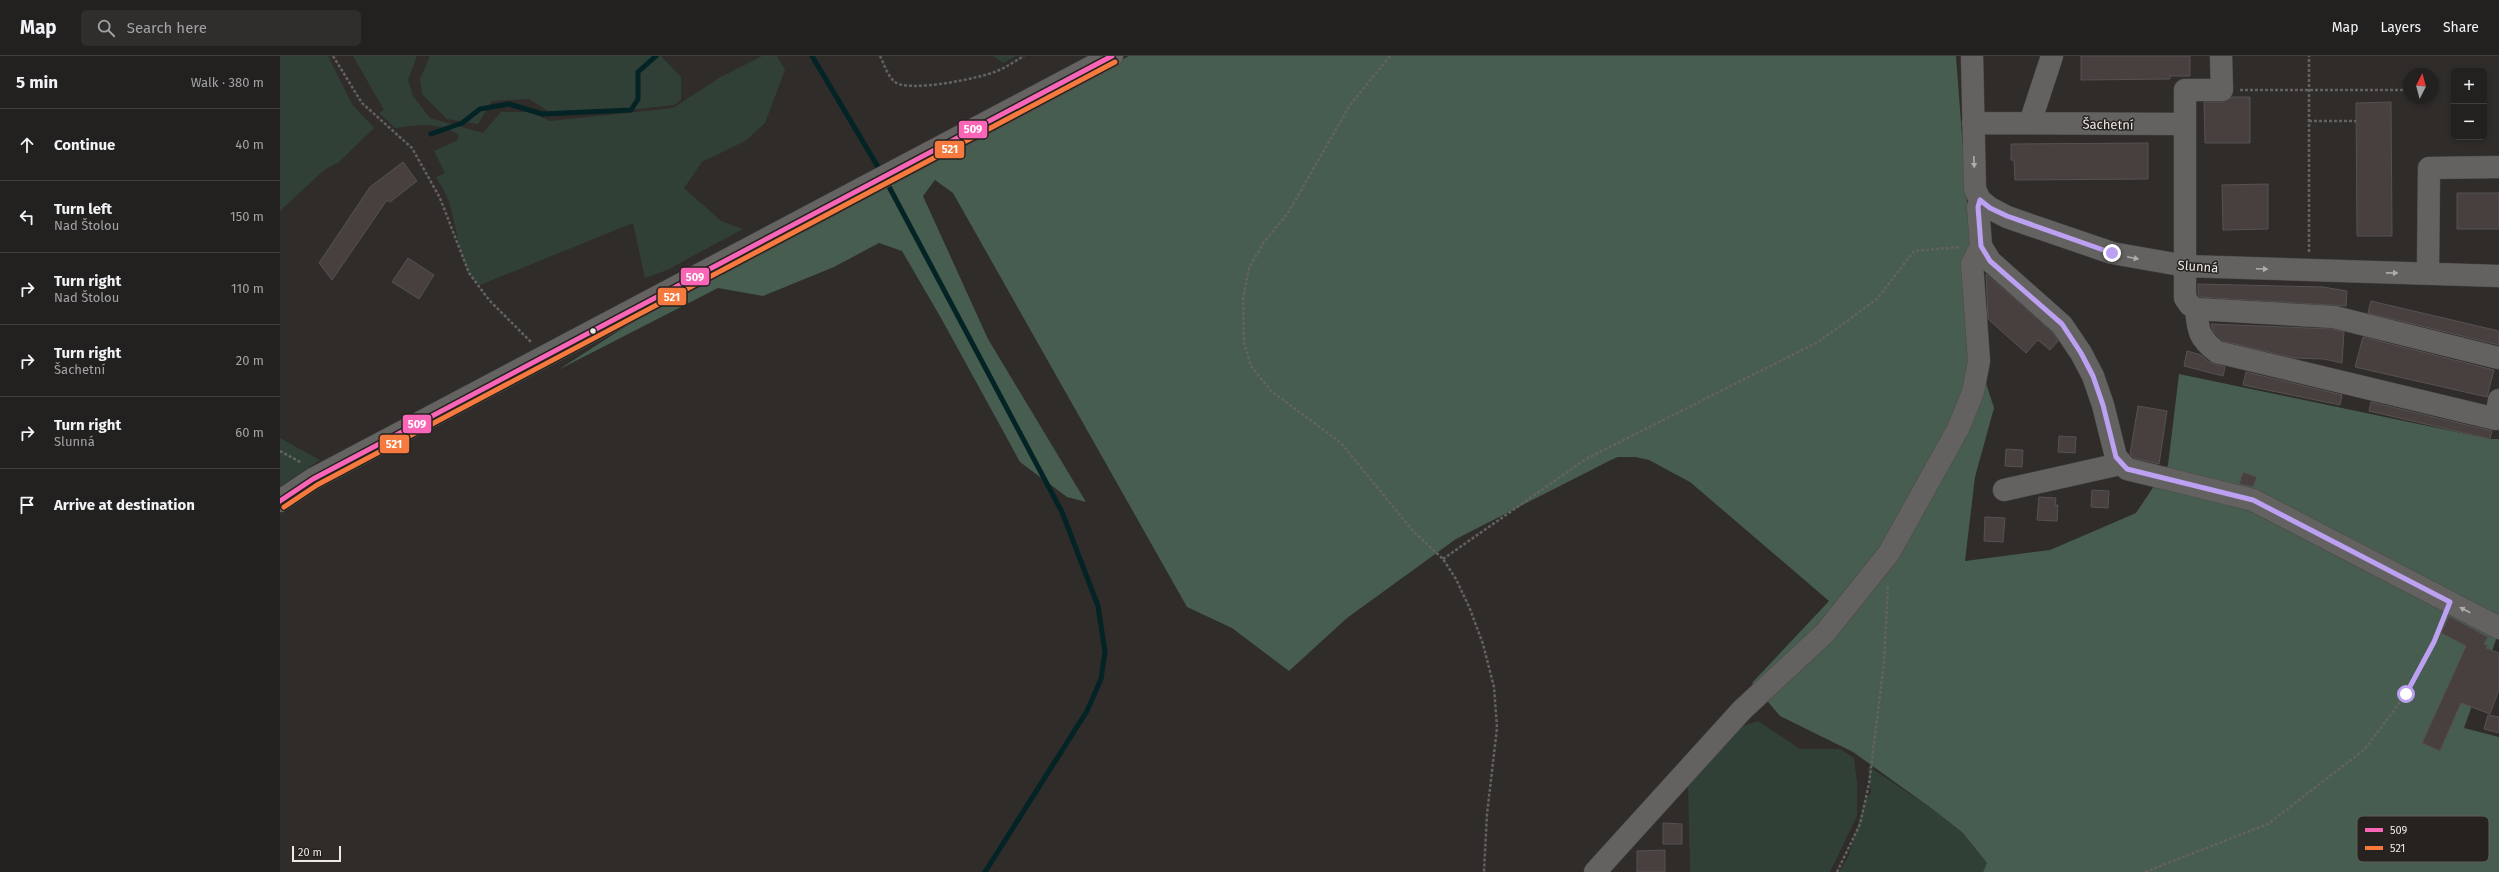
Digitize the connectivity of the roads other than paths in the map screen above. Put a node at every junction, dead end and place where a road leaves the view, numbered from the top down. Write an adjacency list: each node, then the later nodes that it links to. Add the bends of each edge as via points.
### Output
1 (1111, 56): 19 (main road, via 313,479)
2 (1972, 56): 5 (street)
3 (2052, 56): 6 (street)
4 (2221, 56): 7 (street, via 2222,90 2185,90)
5 (1973, 123): 6 (street, Šachetní); 9 (street, one-way to 9, via 1975,189)
6 (2030, 123): 7 (street, Šachetní)
7 (2185, 124): 11 (street)
8 (2499, 167): 12 (street, via 2429,168)
9 (1980, 200): 10 (street, via 1978,207); 11 (street, Slunná, one-way to 11, via 2007,216 2112,253)
10 (1981, 246): 17 (street, via 1990,261 2062,324 2081,353 2093,376); 21 (street, via 1972,264 1979,361 1973,392 1958,429 1889,553 1825,633 1742,710)
11 (2186, 266): 12 (street, Slunná, one-way to 12); 14 (street, via 2185,298)
12 (2428, 274): 13 (street, Slunná)
13 (2499, 276)
14 (2196, 309): 15 (street, via 2334,317); 16 (street, via 2198,329 2204,342 2217,352)
15 (2499, 358)
16 (2498, 413)
17 (2120, 464): 18 (street); 20 (street, one-way to 17, via 2253,500 2127,469)
18 (2004, 490)
19 (280, 501)
20 (2499, 628)
21 (1595, 872)

